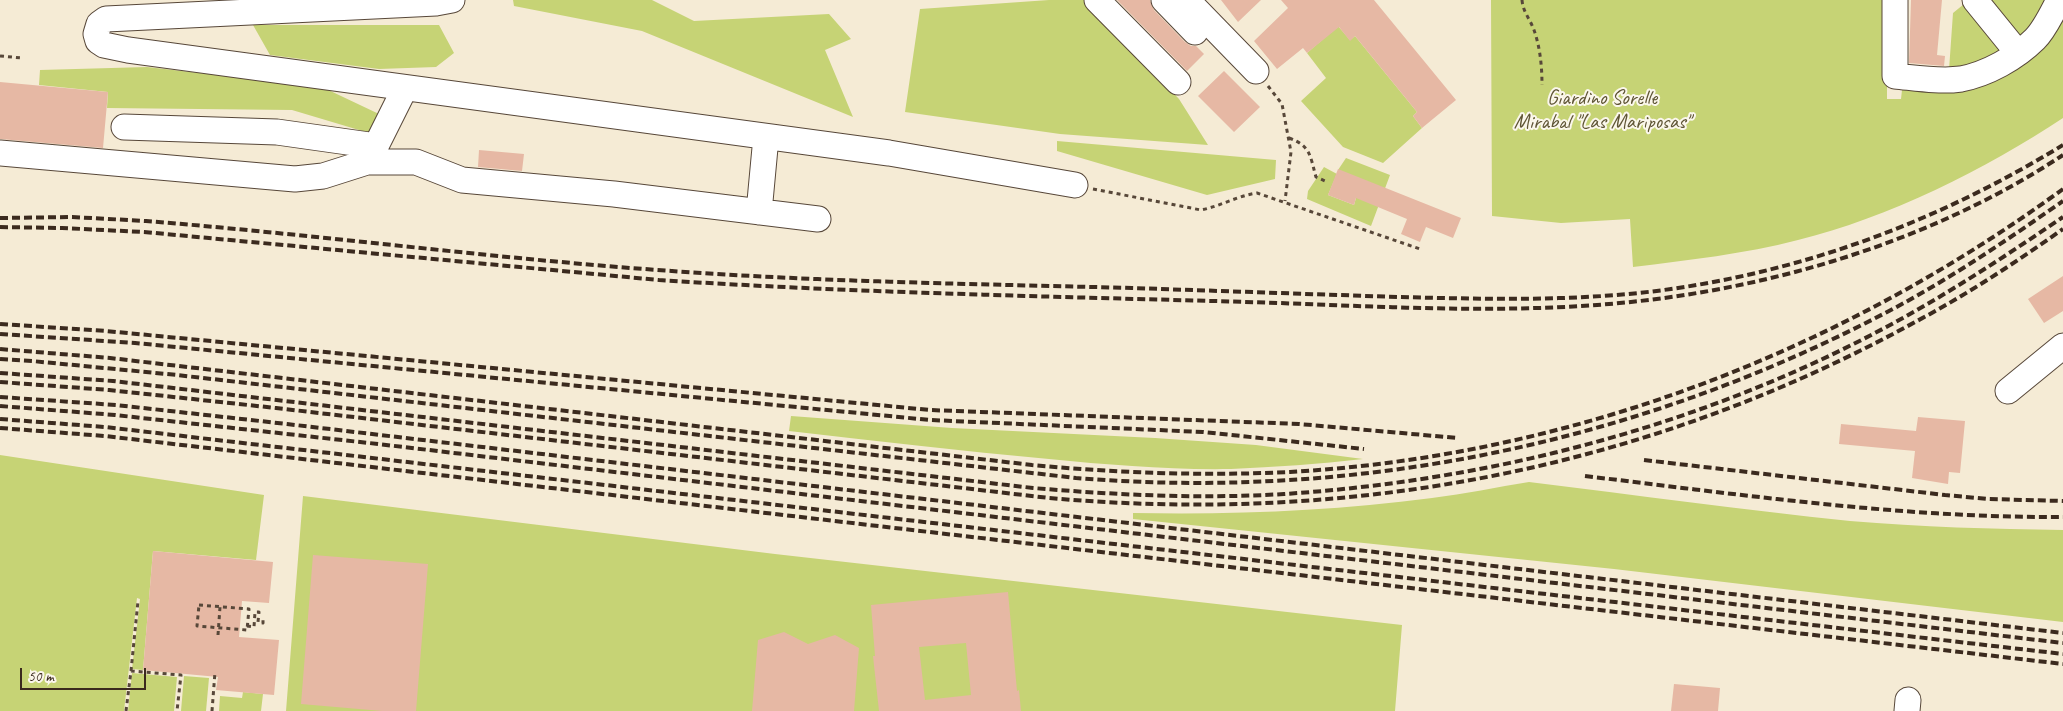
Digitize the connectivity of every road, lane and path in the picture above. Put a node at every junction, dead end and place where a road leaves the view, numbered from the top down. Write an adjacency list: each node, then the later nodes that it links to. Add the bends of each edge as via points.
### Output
1 (452, 0): 16 (lane, via 106,19 99,24 96,34 104,45 128,50)
2 (1097, 0): 14 (lane)
3 (1164, 0): 10 (lane)
4 (1187, 0): 13 (lane)
5 (1522, 0): 15 (path, via 1537,42)
6 (1895, 0): 9 (lane, via 1895,76 1960,79 1979,74)
7 (1975, 0): 9 (lane)
8 (2059, 0): 9 (lane, via 2036,39)
9 (2018, 53)
10 (1217, 55)
11 (0, 56): 12 (path)
12 (22, 58)
13 (1256, 71): 19 (path, via 1282,104)
14 (1178, 82)
15 (1542, 85)
16 (405, 88): 18 (lane); 21 (lane)
17 (124, 127): 21 (lane, via 277,132)
18 (766, 137): 23 (lane, via 889,153); 25 (lane)
19 (1288, 138): 22 (path, via 1302,143 1309,153 1316,177); 24 (path, via 1291,152)
20 (0, 152): 21 (lane, via 295,179 323,176)
21 (372, 154): 25 (lane, via 416,162 462,180)
22 (1325, 181)
23 (1075, 185): 24 (path, via 1201,210 1257,193)
24 (1285, 201): 27 (path)
25 (759, 212): 26 (lane)
26 (818, 218)
27 (1420, 249)
28 (2063, 346): 29 (lane)
29 (2008, 390)
30 (138, 601): 36 (path)
31 (220, 607): 33 (path, via 249,609); 34 (path); 34 (path, via 199,605 197,626)
32 (263, 619): 33 (path, via 263,623 258,622 259,612 255,612 254,627)
33 (247, 626): 34 (path, via 247,630)
34 (219, 627): 35 (path)
35 (218, 635)
36 (131, 670): 38 (path); 39 (path, via 181,675)
37 (215, 672): 40 (path)
38 (126, 711)
39 (177, 711)
40 (212, 711)

